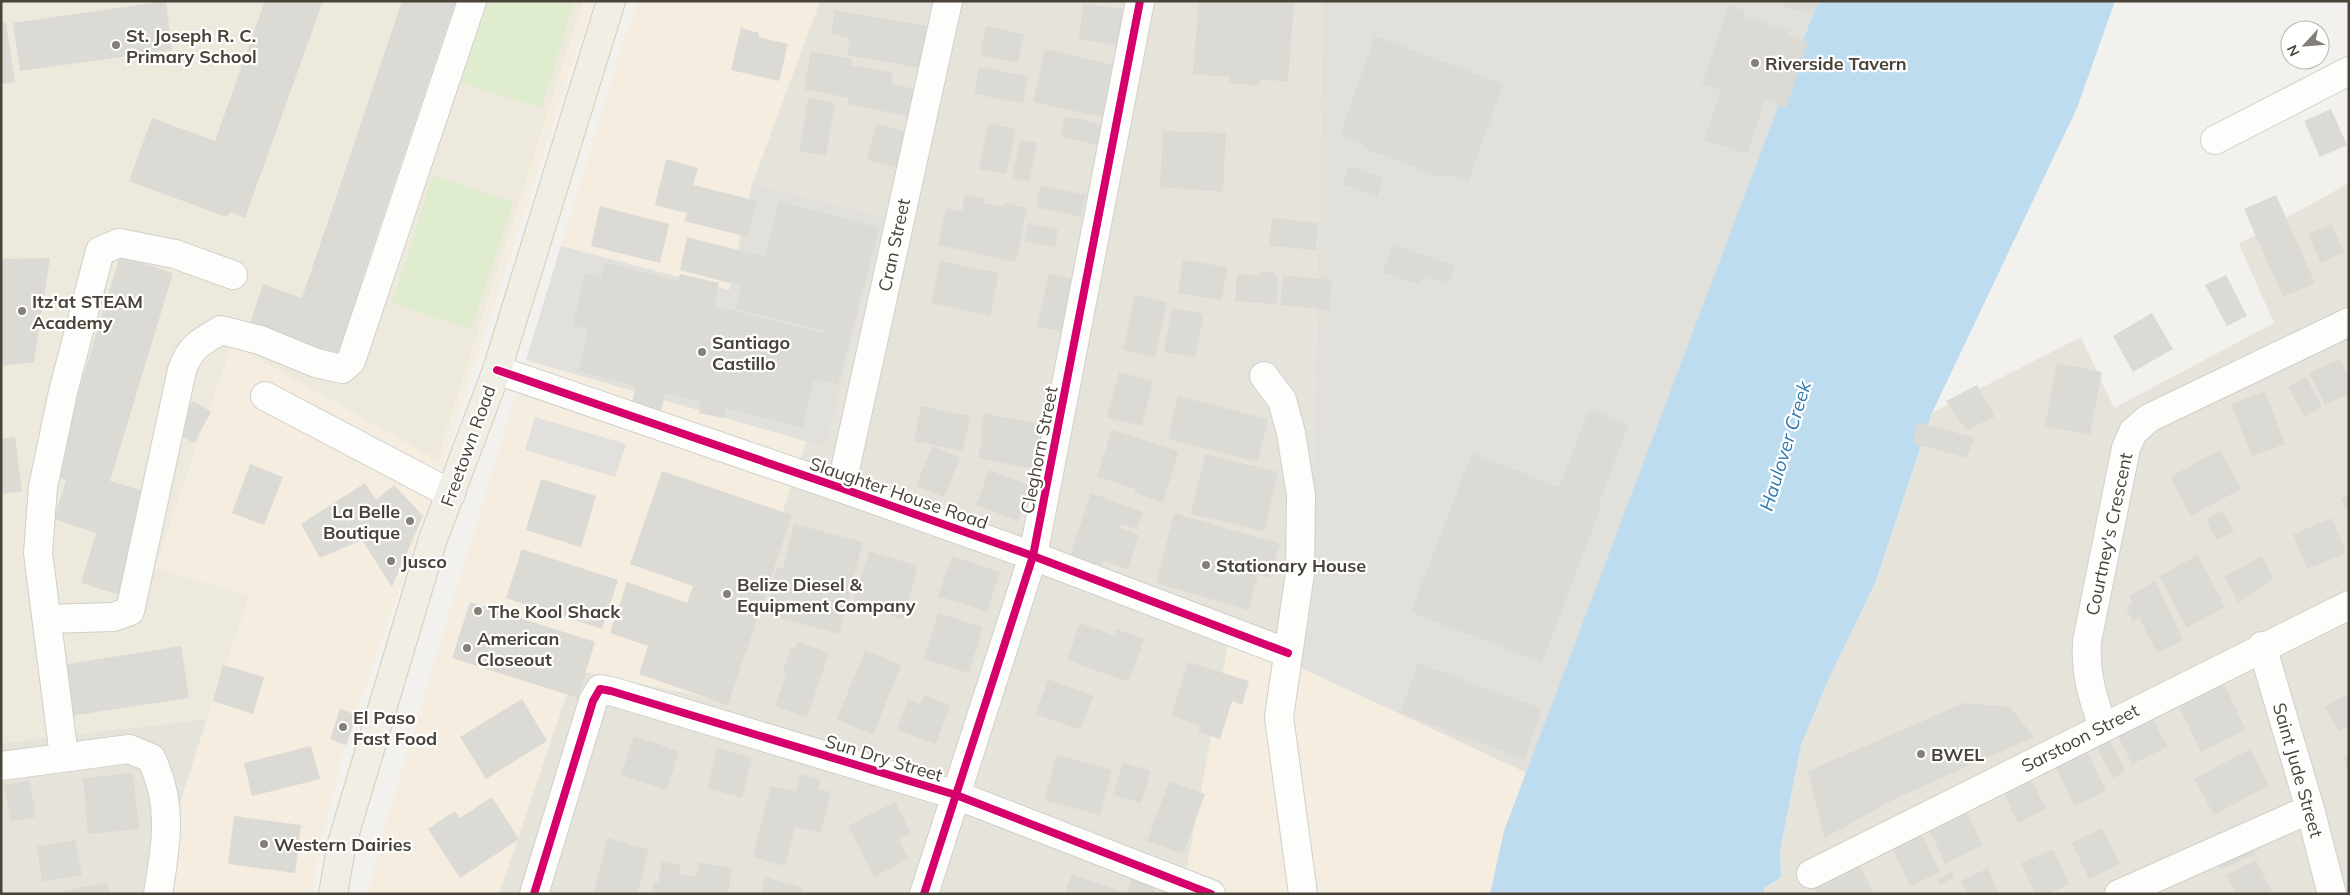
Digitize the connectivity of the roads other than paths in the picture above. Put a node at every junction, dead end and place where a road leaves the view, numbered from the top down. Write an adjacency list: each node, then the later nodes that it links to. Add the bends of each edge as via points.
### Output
1 (472, 1): 16 (street, via 351,361 342,369 316,363 260,340 221,330 199,342 187,355 182,370 130,611 112,617)
2 (611, 1): 9 (main road, Freetown Road)
3 (948, 1): 12 (street, Cran Street)
4 (1140, 1): 14 (street, Cleghorn Street)
5 (2349, 71): 6 (street)
6 (2215, 140)
7 (233, 275): 16 (street, via 174,254 119,243 100,251 63,392 43,487 38,553)
8 (2349, 322): 19 (street, Courtney's Crescent, via 2149,418 2133,432 2126,448 2087,640 2090,691)
9 (497, 370): 12 (street, Slaughter House Road); 13 (main road, Freetown Road)
10 (1264, 376): 18 (street, via 1282,400 1301,495 1300,573)
11 (265, 396): 13 (street)
12 (841, 488): 14 (street, Slaughter House Road)
13 (451, 494): 26 (main road, Freetown Road, via 433,540 342,843)
14 (1033, 556): 18 (street, Slaughter House Road); 22 (street, Cleghorn Street)
15 (2349, 605): 17 (street, Sarstoon Street)
16 (47, 619): 20 (street)
17 (2262, 646): 19 (street, Sarstoon Street); 23 (street, Saint Jude Street)
18 (1288, 653): 30 (street, via 1279,718)
19 (2103, 726): 24 (street, Sarstoon Street)
20 (64, 756): 21 (street); 25 (street, via 129,749 151,758 161,778 168,832)
21 (1, 766)
22 (956, 795): 27 (street, Sun Dry Street, via 600,689 593,701); 28 (street, Cleghorn Street); 29 (street, Sun Dry Street)
23 (2310, 809): 31 (street); 32 (street, Saint Jude Street)
24 (1812, 874)
25 (158, 894)
26 (333, 894)
27 (534, 894)
28 (924, 894)
29 (1210, 894)
30 (1303, 894)
31 (2119, 894)
32 (2332, 894)

